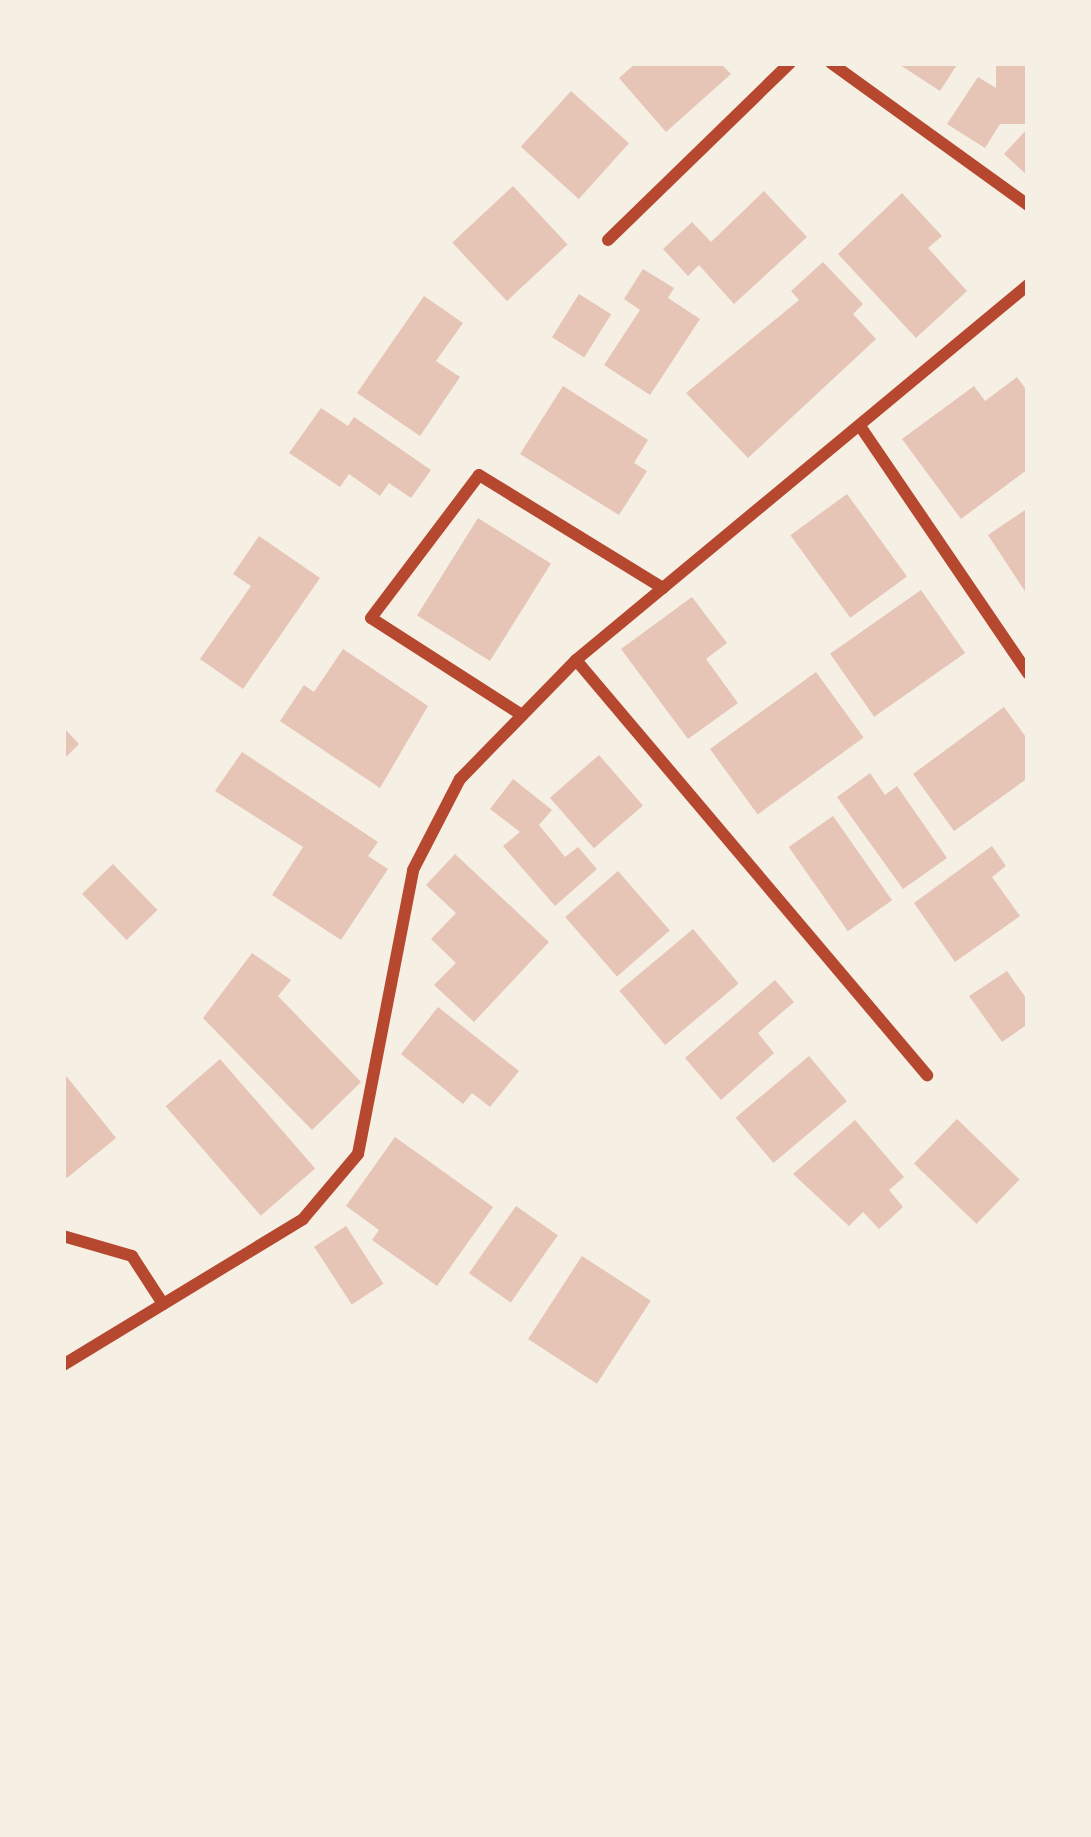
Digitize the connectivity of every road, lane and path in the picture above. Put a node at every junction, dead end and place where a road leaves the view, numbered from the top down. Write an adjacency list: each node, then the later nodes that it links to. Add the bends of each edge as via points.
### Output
1 (790, 63): 4 (street)
2 (831, 63): 3 (street, via 880,106)
3 (1028, 205)
4 (608, 240)
5 (1028, 284): 6 (street)
6 (860, 426): 7 (street); 9 (street)
7 (663, 588): 8 (street); 10 (street, via 478,475 371,618)
8 (577, 660): 10 (street); 11 (street)
9 (1028, 674)
10 (522, 715): 13 (street, via 460,778 413,871 358,1154 303,1220)
11 (927, 1076)
12 (63, 1236): 13 (street, via 132,1256)
13 (163, 1304): 14 (street)
14 (63, 1365)

